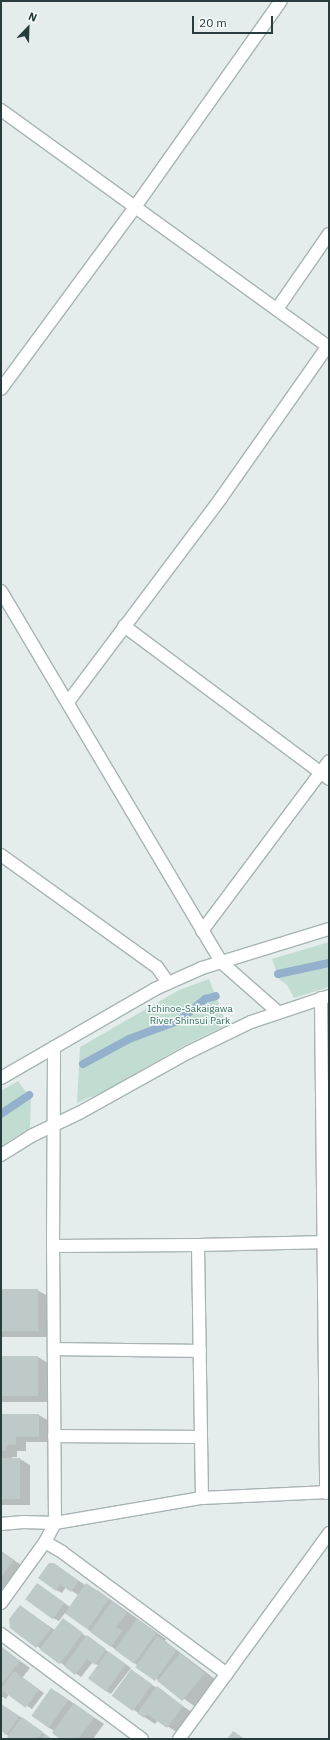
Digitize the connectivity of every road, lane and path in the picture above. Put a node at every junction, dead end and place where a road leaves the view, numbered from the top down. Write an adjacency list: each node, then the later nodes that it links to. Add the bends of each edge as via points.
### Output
1 (281, 1): 3 (street)
2 (1, 110): 3 (street)
3 (135, 207): 5 (street); 7 (street)
4 (329, 234): 5 (street)
5 (277, 309): 6 (street)
6 (329, 347): 9 (street, via 221,498)
7 (1, 389)
8 (1, 591): 10 (street)
9 (124, 626): 10 (street); 12 (street)
10 (68, 702): 15 (street)
11 (329, 761): 12 (street)
12 (325, 776): 15 (street)
13 (1, 855): 17 (street, via 157,967)
14 (329, 929): 16 (street)
15 (202, 931): 16 (street)
16 (221, 962): 17 (street); 19 (street)
17 (168, 983): 20 (street)
18 (325, 997): 19 (street); 24 (street)
19 (278, 1012): 22 (street, via 189,1052)
20 (54, 1047): 21 (street); 22 (street)
21 (1, 1078)
22 (55, 1125): 23 (street); 26 (street)
23 (1, 1155)
24 (326, 1242): 25 (street); 31 (street)
25 (198, 1245): 26 (street); 28 (street)
26 (53, 1246): 27 (street)
27 (54, 1349): 28 (street); 29 (street)
28 (200, 1351): 30 (street)
29 (54, 1436): 30 (street); 33 (street)
30 (201, 1438): 32 (street)
31 (327, 1493): 32 (street)
32 (202, 1498): 33 (street)
33 (55, 1523): 34 (street); 36 (street)
34 (1, 1524)
35 (329, 1533): 39 (street)
36 (45, 1542): 37 (street); 39 (street)
37 (1, 1603)
38 (1, 1634): 40 (street)
39 (226, 1674): 41 (street)
40 (142, 1739)
41 (180, 1739)

